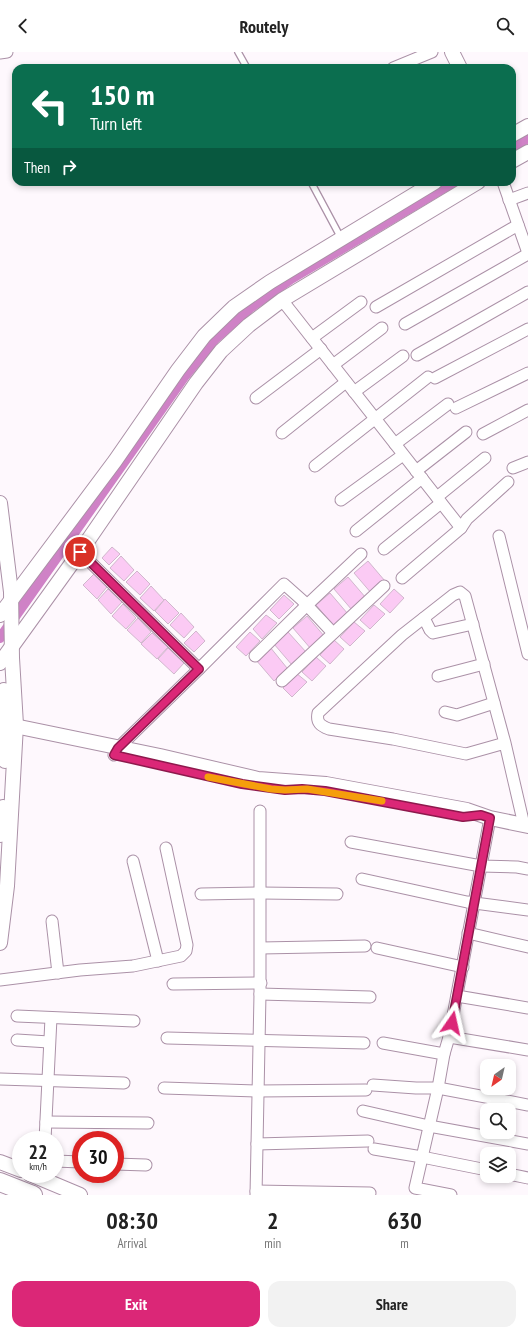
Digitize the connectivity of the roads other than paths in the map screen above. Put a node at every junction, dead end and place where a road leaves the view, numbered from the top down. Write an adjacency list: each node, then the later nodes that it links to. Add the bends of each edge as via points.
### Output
1 (7, 52): 5 (street)
2 (238, 52): 6 (lane)
3 (432, 52): 7 (street)
4 (452, 52): 8 (street)
5 (0, 53)
6 (245, 64)
7 (403, 64)
8 (458, 64)
9 (528, 126): 10 (street)
10 (516, 134)
11 (528, 152): 12 (street)
12 (516, 159)
13 (313, 186): 20 (lane)
14 (428, 186): 20 (street)
15 (471, 186): 24 (street)
16 (504, 186): 18 (street)
17 (528, 193): 18 (street)
18 (509, 200): 19 (street)
19 (518, 224): 21 (street); 26 (street)
20 (342, 238): 22 (street)
21 (527, 248): 27 (street)
22 (270, 282): 24 (street); 64 (street, via 234,307 204,336 115,461)
23 (528, 292): 32 (street)
24 (282, 300): 30 (street); 59 (street, via 221,351 196,383)
25 (361, 302): 30 (street)
26 (376, 307)
27 (404, 324)
28 (382, 328): 34 (street)
29 (528, 330): 40 (street, via 431,377)
30 (312, 338): 31 (street)
31 (321, 350): 34 (street); 38 (street)
32 (417, 355)
33 (403, 356): 37 (street)
34 (333, 365): 36 (street)
35 (528, 373): 44 (street, via 452,406)
36 (346, 382): 37 (street); 42 (street)
37 (354, 392): 40 (street)
38 (256, 398)
39 (528, 410): 43 (street)
40 (375, 419): 44 (street); 48 (street)
41 (466, 432): 50 (street)
42 (282, 433)
43 (484, 434)
44 (395, 444): 45 (street)
45 (403, 455): 50 (street); 52 (street)
46 (485, 458): 53 (street)
47 (528, 462): 49 (street)
48 (315, 466)
49 (513, 468)
50 (419, 475): 53 (street); 56 (street)
51 (508, 482): 55 (street, via 467,519)
52 (341, 500)
53 (439, 500): 55 (street); 58 (street)
54 (0, 503): 64 (street)
55 (461, 528): 61 (street)
56 (356, 531)
57 (499, 536): 69 (street)
58 (384, 549)
59 (80, 552): 68 (street); 73 (street)
60 (361, 554): 63 (street)
61 (402, 578)
62 (384, 586): 67 (street)
63 (307, 605): 67 (street); 70 (street); 73 (street, via 284,584)
64 (3, 608): 68 (street); 71 (street)
65 (424, 618): 66 (street, via 433,633); 66 (street, via 460,592 465,596); 79 (street, via 402,635 318,713 320,725 329,729 466,754)
66 (473, 624): 72 (street)
67 (333, 633): 75 (street)
68 (12, 647): 71 (street); 78 (street)
69 (528, 654)
70 (255, 656)
71 (1, 661): 78 (street)
72 (484, 664): 74 (street); 76 (street)
73 (199, 669): 80 (street)
74 (438, 676)
75 (282, 681)
76 (494, 703): 77 (street, via 457,715); 79 (street)
77 (445, 712)
78 (10, 728): 80 (street); 81 (street); 100 (street, via 7,886)
79 (505, 743): 85 (street)
80 (116, 752): 84 (street, via 258,779 302,785 326,784 467,810)
81 (3, 755): 82 (street)
82 (2, 806): 86 (street)
83 (260, 811): 93 (street)
84 (485, 817): 85 (street); 90 (street)
85 (526, 826)
86 (0, 835)
87 (351, 842): 90 (street)
88 (166, 848): 105 (street, via 187,945 181,956)
89 (133, 861): 105 (street)
90 (481, 866): 91 (street); 96 (street)
91 (528, 869)
92 (362, 879): 96 (street)
93 (261, 893): 94 (street); 95 (street); 103 (street)
94 (202, 894)
95 (337, 894)
96 (474, 903): 97 (street); 99 (street)
97 (528, 910)
98 (52, 921): 107 (street)
99 (468, 933): 102 (street); 106 (street)
100 (0, 943)
101 (365, 946): 103 (street)
102 (528, 947)
103 (261, 948): 110 (street)
104 (377, 948): 106 (street)
105 (158, 961): 107 (street)
106 (463, 967): 111 (street)
107 (58, 973): 108 (street)
108 (0, 980)
109 (173, 984): 110 (street)
110 (261, 989): 112 (street); 120 (street)
111 (457, 996): 113 (street); 117 (street)
112 (370, 997)
113 (528, 1008)
114 (17, 1016): 115 (street)
115 (51, 1018): 116 (street); 121 (street)
116 (134, 1021)
117 (449, 1037): 124 (street); 125 (street)
118 (167, 1038): 120 (street)
119 (17, 1040): 121 (street)
120 (260, 1040): 122 (street); 131 (street)
121 (50, 1042): 127 (street)
122 (364, 1043)
123 (383, 1043): 125 (street)
124 (528, 1050)
125 (444, 1054): 130 (street)
126 (0, 1079): 127 (street)
127 (48, 1080): 128 (street); 134 (street)
128 (124, 1083)
129 (164, 1088): 131 (street)
130 (438, 1088): 131 (street); 132 (street); 136 (street)
131 (258, 1090): 138 (street)
132 (528, 1105)
133 (362, 1111): 136 (street)
134 (46, 1122): 135 (street); 137 (street)
135 (148, 1122)
136 (429, 1126): 139 (street); 140 (street)
137 (46, 1131)
138 (257, 1144): 140 (street, via 371,1145); 150 (street)
139 (528, 1144)
140 (422, 1157): 145 (street); 154 (street, via 415,1188)
141 (0, 1162): 144 (street)
142 (124, 1164): 143 (street)
143 (146, 1165)
144 (12, 1167)
145 (480, 1169)
146 (516, 1175): 147 (street)
147 (528, 1178)
148 (0, 1182): 152 (main road)
149 (55, 1183): 153 (street)
150 (256, 1193): 151 (street)
151 (370, 1193)
152 (33, 1195)
153 (80, 1195)
154 (451, 1195)

